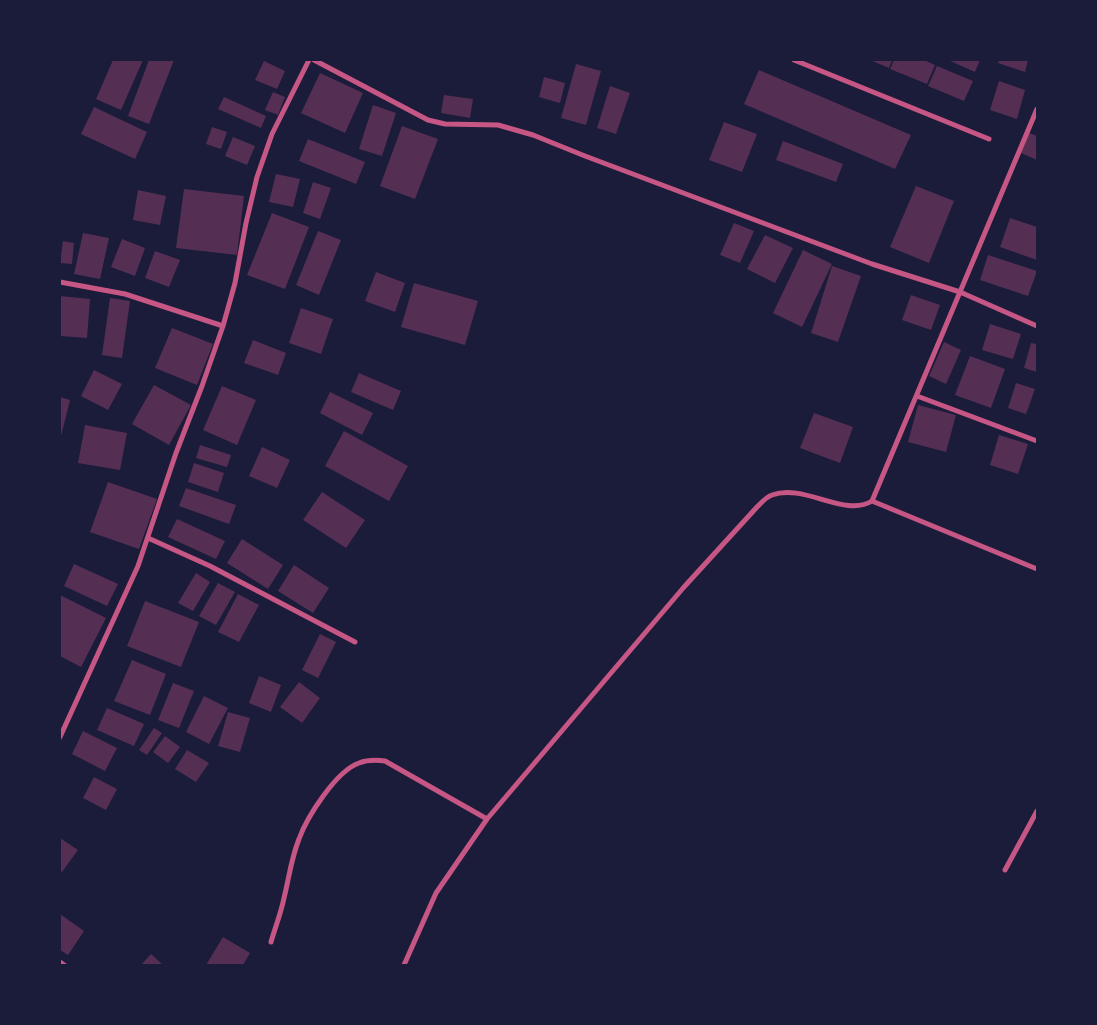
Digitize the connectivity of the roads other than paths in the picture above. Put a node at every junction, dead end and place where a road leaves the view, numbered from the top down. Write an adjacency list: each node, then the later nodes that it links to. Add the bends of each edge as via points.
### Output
1 (309, 60): 8 (street, via 272,134 257,177 235,283)
2 (314, 60): 7 (street, via 428,120 445,124 498,125 533,136 872,264)
3 (794, 60): 5 (street)
4 (1037, 109): 7 (street)
5 (989, 139)
6 (60, 282): 8 (street, via 125,294)
7 (960, 292): 9 (street); 10 (street)
8 (222, 326): 13 (street)
9 (1037, 326)
10 (917, 396): 11 (street); 12 (street)
11 (1037, 441)
12 (872, 501): 14 (street); 18 (street, via 855,506 810,495 786,492 770,495 684,587)
13 (148, 538): 15 (street, via 210,566); 16 (street)
14 (1037, 569)
15 (355, 642)
16 (60, 737)
17 (1037, 811): 19 (street)
18 (487, 819): 20 (street, via 385,761 359,763 339,777 322,798 299,838); 23 (street, via 436,892)
19 (1005, 870)
20 (271, 942)
21 (60, 962): 22 (street)
22 (64, 965)
23 (404, 965)

